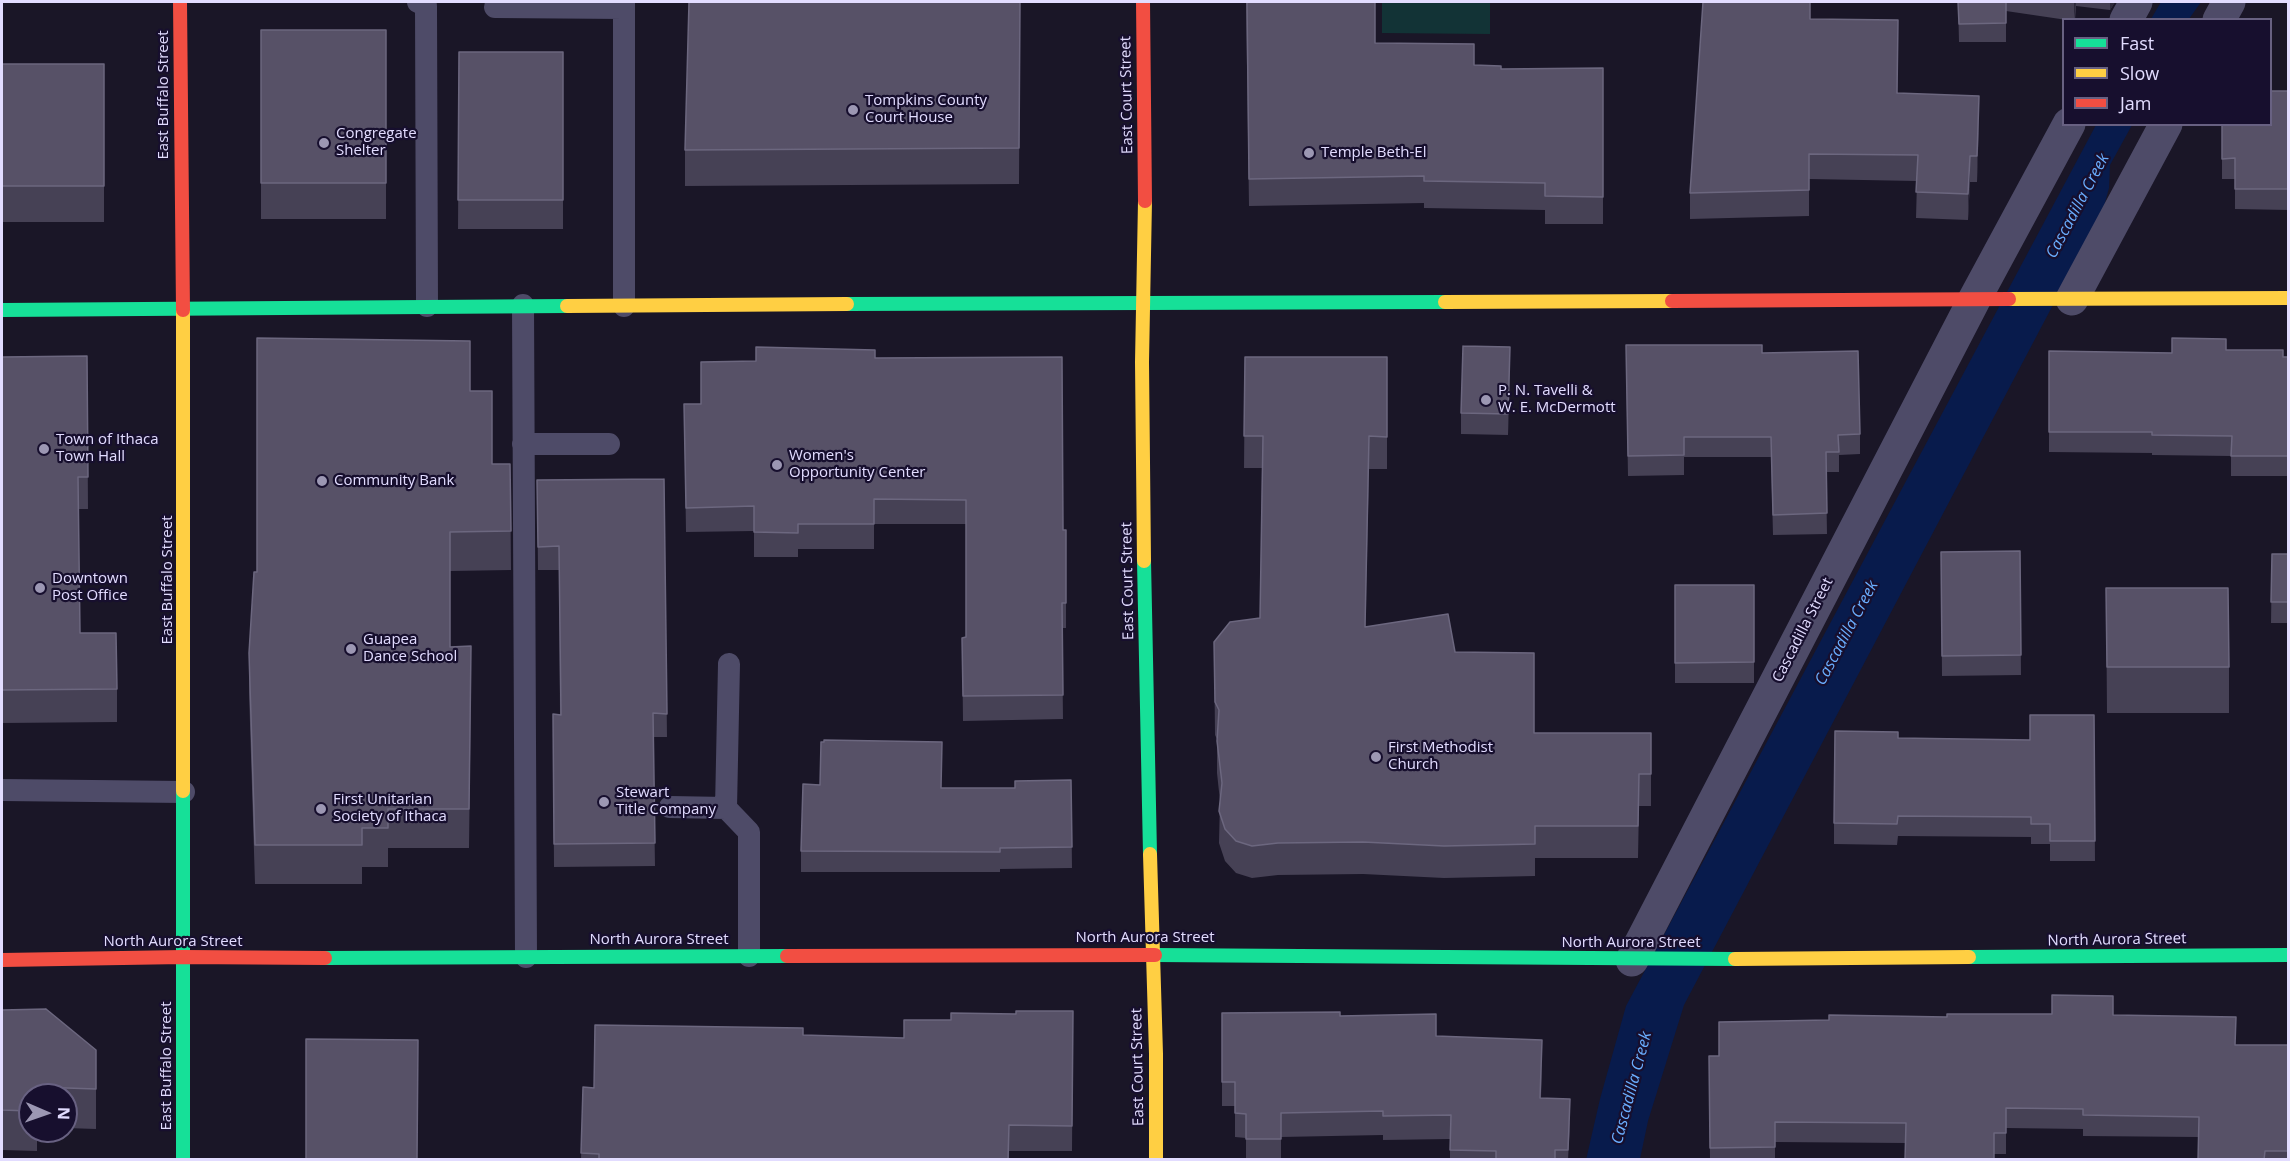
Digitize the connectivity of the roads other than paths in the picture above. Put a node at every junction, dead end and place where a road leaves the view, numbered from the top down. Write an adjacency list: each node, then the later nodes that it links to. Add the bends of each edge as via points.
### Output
1 (180, 2): 19 (street, East Buffalo Street)
2 (418, 2): 16 (lane, via 426,6)
3 (1143, 2): 15 (street, East Court Street)
4 (2136, 2): 8 (street)
5 (2229, 2): 9 (street)
6 (624, 5): 7 (lane); 18 (lane)
7 (495, 7)
8 (2127, 18)
9 (2220, 18)
10 (2068, 126): 14 (street, Cascadilla Street)
11 (2165, 126): 13 (street)
12 (2289, 298): 13 (street)
13 (2072, 299): 14 (street)
14 (1974, 300): 15 (street); 34 (street, Cascadilla Street)
15 (1144, 304): 18 (street); 28 (street, East Court Street)
16 (427, 306): 17 (street); 19 (street)
17 (523, 306): 18 (street); 21 (lane)
18 (624, 306)
19 (183, 308): 20 (street); 25 (street, East Buffalo Street)
20 (2, 310)
21 (523, 444): 22 (lane); 32 (lane)
22 (609, 444)
23 (729, 664): 27 (lane)
24 (2, 790): 25 (lane)
25 (184, 792): 31 (street, East Buffalo Street)
26 (670, 807): 27 (lane)
27 (726, 808): 30 (lane, via 749,832)
28 (1152, 955): 30 (street, North Aurora Street); 34 (street, North Aurora Street); 36 (street, East Court Street)
29 (2289, 955): 34 (street, North Aurora Street)
30 (749, 956): 32 (street, North Aurora Street)
31 (183, 957): 32 (street, North Aurora Street); 33 (street, North Aurora Street); 35 (street, East Buffalo Street)
32 (526, 957)
33 (2, 960)
34 (1632, 960)
35 (183, 1160)
36 (1156, 1160)

